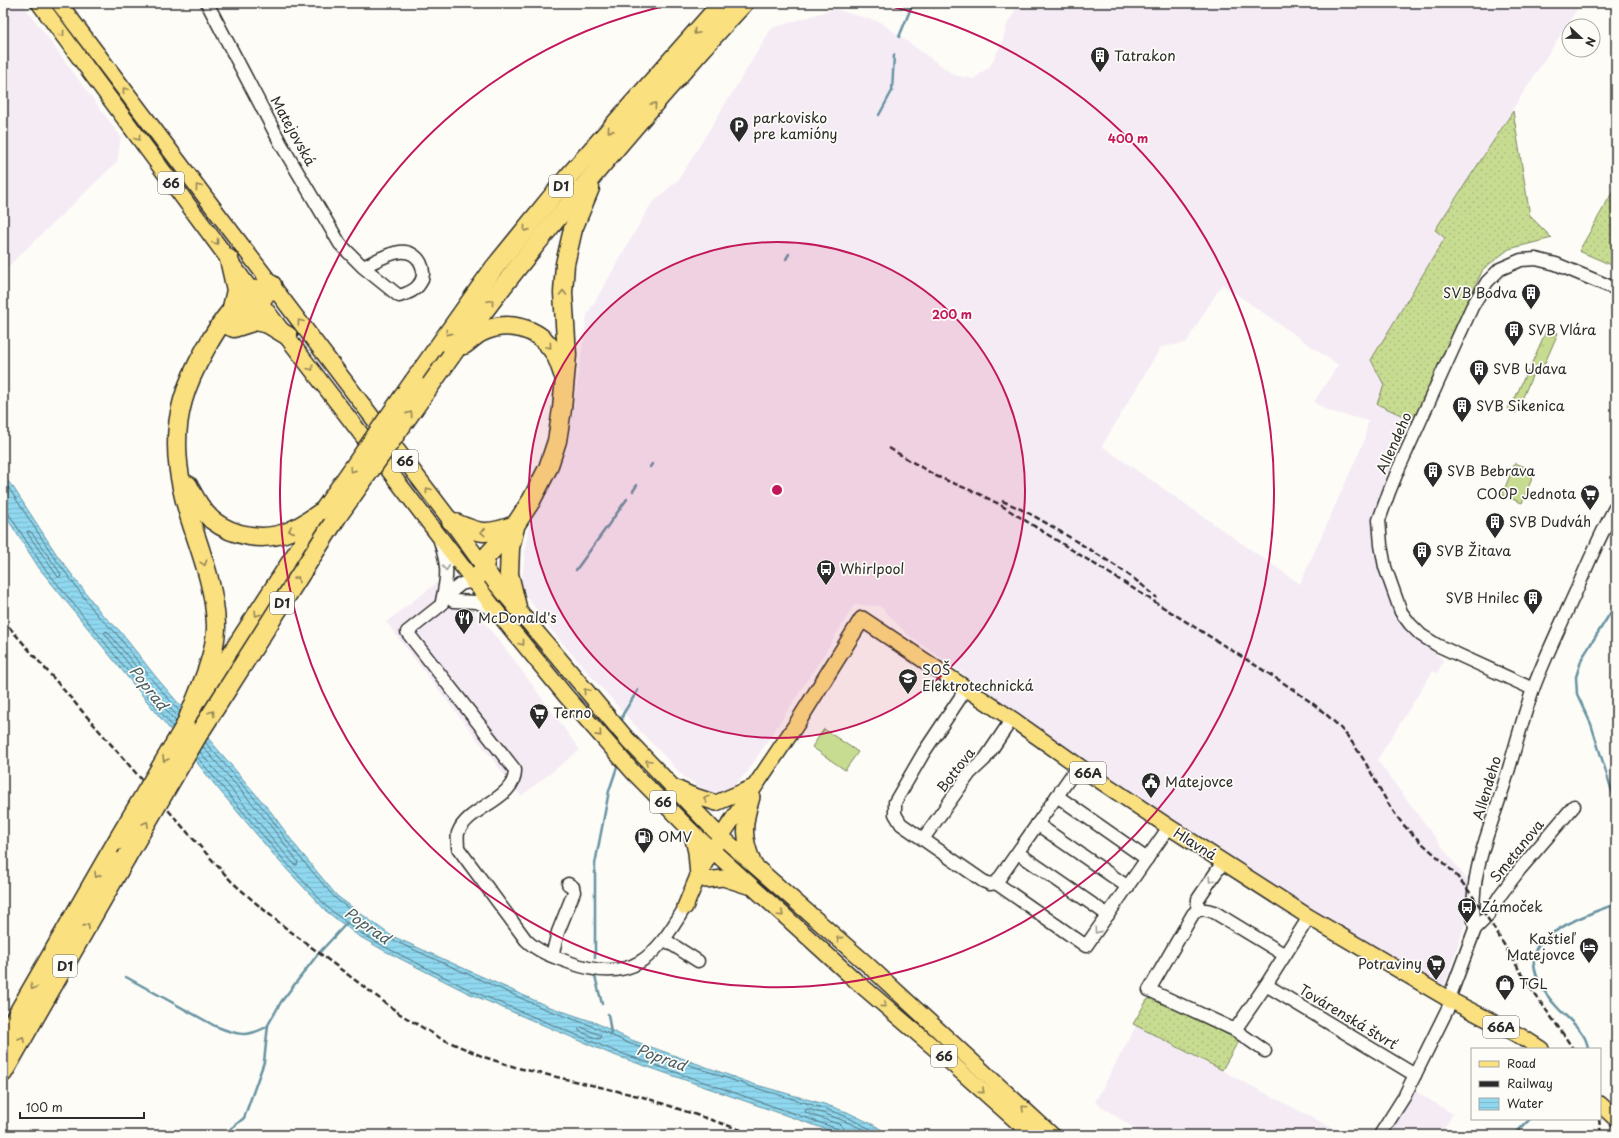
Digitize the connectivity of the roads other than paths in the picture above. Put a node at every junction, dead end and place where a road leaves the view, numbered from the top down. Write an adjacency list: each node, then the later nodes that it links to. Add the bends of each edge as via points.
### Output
1 (39, 3): 7 (main road, 66, one-way to 7)
2 (59, 3): 9 (main road, 66, one-way to 2)
3 (207, 3): 8 (street, Matejovská, via 289,158 340,244)
4 (722, 3): 18 (highway, D1, one-way to 18, bridge, via 568,177 494,268)
5 (744, 3): 6 (highway, D1, one-way to 5)
6 (597, 170): 15 (highway, D1, one-way to 6, via 481,314); 16 (highway, one-way to 6, via 567,355 563,300 565,264 573,228)
7 (229, 259): 11 (main road, 66); 12 (highway, via 236,290)
8 (363, 267): 8 (street, Matejovská, via 399,296 418,287 424,270 413,254 401,252)
9 (272, 285): 11 (highway); 19 (main road, 66, one-way to 9)
10 (1616, 289): 29 (street, Allendeho, via 1556,264 1536,259 1521,260 1500,269 1487,282 1472,307 1388,492 1380,520 1385,567 1401,612 1410,624 1421,635 1437,644)
11 (256, 296): 12 (highway); 13 (highway); 14 (main road, 66)
12 (231, 312): 31 (highway, one-way to 31, via 210,340 195,369 183,399 178,422 177,460 182,488 209,575 216,626 213,649)
13 (227, 331): 14 (highway, via 256,321 268,324); 18 (highway, one-way to 13, via 291,531 272,536 251,536 232,531 212,520 198,505 187,484 183,458 183,422 189,397 202,366 213,346)
14 (288, 336): 21 (main road, 66, one-way to 21)
15 (451, 356): 16 (highway, one-way to 16, via 480,333 500,326 520,327 547,343 555,355); 68 (highway, D1, one-way to 15, bridge, via 198,735 333,523)
16 (564, 386): 20 (highway, via 560,425 548,468)
17 (1616, 506): 29 (street, Allendeho)
18 (324, 510): 31 (highway, D1, one-way to 31)
19 (451, 522): 20 (highway, one-way to 19, via 483,533); 23 (main road, 66)
20 (516, 524): 22 (highway); 23 (highway, via 486,557)
21 (437, 532): 23 (main road, 66); 25 (street, one-way to 25, via 447,567)
22 (510, 548): 23 (highway, via 496,566); 26 (highway, via 509,574)
23 (479, 574): 24 (street, via 467,592); 25 (street, via 447,595); 26 (main road, 66); 27 (main road, 66)
24 (453, 601): 25 (street); 27 (street, via 477,602)
25 (441, 605): 60 (street, via 407,632 515,770 511,787 465,821 458,834 458,848 526,940 536,949)
26 (517, 607): 33 (main road, 66, one-way to 26, via 616,727)
27 (498, 613): 40 (main road, 66, one-way to 40, via 534,659 619,756)
28 (966, 689): 30 (main road, Hlavná / 66A); 34 (main road, Hlavná / 66A, via 862,619); 41 (street, via 924,752 895,802 894,808 900,824)
29 (1534, 689): 57 (street, Allendeho, via 1478,864 1473,898)
30 (1012, 719): 32 (main road, Hlavná / 66A); 41 (street, Bottova, via 985,759 970,773)
31 (185, 726): 65 (highway, D1, one-way to 65, bridge)
32 (1078, 766): 35 (street); 39 (main road, Hlavná / 66A)
33 (668, 783): 34 (main road, one-way to 33, via 716,803 689,794); 42 (main road, 66)
34 (755, 787): 37 (main road); 42 (main road)
35 (1057, 796): 38 (street); 45 (street)
36 (1574, 806): 57 (street, Smetanova, via 1520,869 1486,918)
37 (748, 809): 42 (main road); 47 (main road, via 744,830)
38 (1037, 824): 43 (street); 51 (street)
39 (1169, 827): 45 (street); 46 (main road, Hlavná / 66A)
40 (691, 831): 44 (main road, 66); 48 (main road)
41 (923, 839): 49 (street, via 983,881)
42 (725, 840): 44 (main road); 47 (main road, 66)
43 (1018, 853): 49 (street); 55 (street)
44 (717, 854): 48 (main road); 52 (main road, 66)
45 (1147, 859): 51 (street)
46 (1223, 862): 53 (street, one-way to 53); 56 (main road, Hlavná / 66A)
47 (754, 866): 73 (main road, 66, one-way to 47, via 868,965)
48 (702, 878): 52 (main road, via 723,878); 54 (main road)
49 (996, 883): 55 (street, one-way to 49, via 1086,946)
50 (568, 884): 60 (street, via 573,887 574,892 558,932)
51 (1128, 887): 55 (street)
52 (753, 888): 72 (main road, 66, one-way to 72)
53 (1198, 905): 59 (street); 64 (street, via 1149,990)
54 (685, 907): 58 (street)
55 (1108, 915)
56 (1309, 917): 59 (street); 63 (main road, Hlavná / 66A)
57 (1475, 929): 63 (street)
58 (665, 940): 60 (street, via 637,964 618,971 581,967); 61 (street)
59 (1285, 955): 62 (street)
60 (552, 956)
61 (698, 962)
62 (1266, 985): 64 (street); 69 (street, Továrenská štvrť)
63 (1450, 997): 66 (main road, Hlavná / 66A); 69 (street, via 1449,1006)
64 (1234, 1030): 67 (street)
65 (3, 1039)
66 (1539, 1048)
67 (1265, 1051)
68 (3, 1073)
69 (1415, 1075): 74 (street)
70 (1601, 1105): 71 (main road)
71 (1615, 1114)
72 (1032, 1135)
73 (1052, 1135)
74 (1380, 1135)

